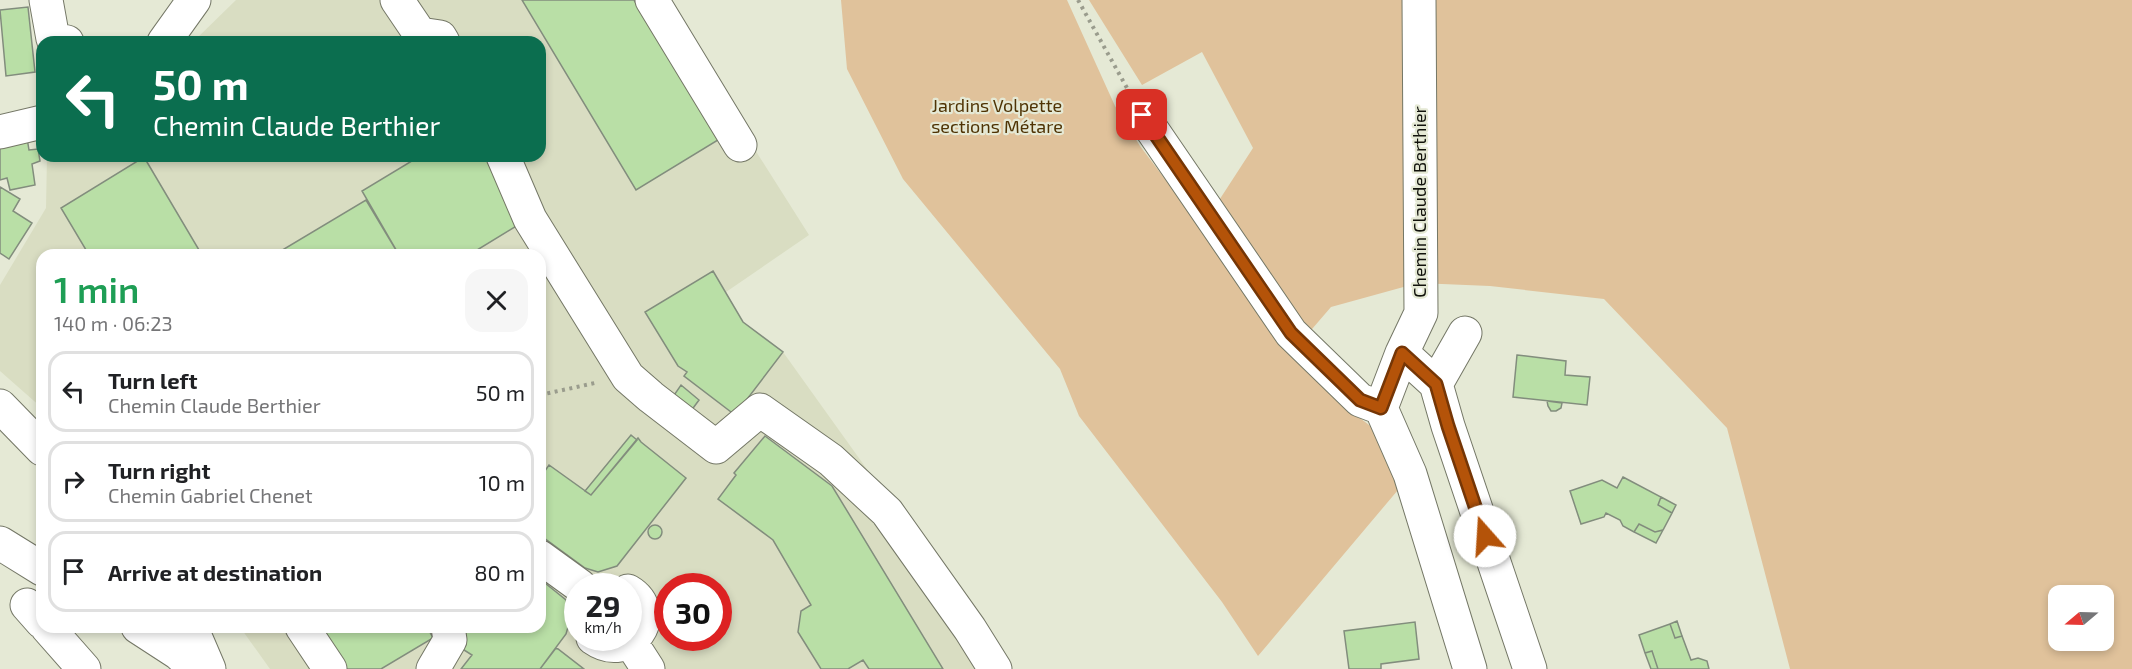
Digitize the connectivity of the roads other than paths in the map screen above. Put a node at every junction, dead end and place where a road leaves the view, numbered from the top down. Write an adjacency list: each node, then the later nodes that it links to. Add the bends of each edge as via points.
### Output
1 (46, 0): 6 (street)
2 (397, 0): 8 (street, via 420,34)
3 (652, 0): 12 (street)
4 (1419, 0): 15 (street, Chemin Claude Berthier, via 1421,313)
5 (194, 2): 7 (street)
6 (52, 36)
7 (168, 36)
8 (433, 36)
9 (1142, 115): 18 (street, via 1291,333 1360,400)
10 (36, 123): 11 (street)
11 (0, 132)
12 (740, 145)
13 (506, 162): 36 (street, via 530,219 628,377 716,447 760,410 831,460 887,512)
14 (1465, 333): 16 (street)
15 (1402, 353): 16 (street); 18 (street, Chemin Claude Berthier)
16 (1436, 384): 38 (street)
17 (0, 406): 19 (street)
18 (1381, 408): 37 (street, via 1410,474)
19 (36, 443)
20 (1, 553): 22 (street)
21 (546, 561): 23 (street)
22 (36, 566)
23 (564, 574)
24 (52, 633): 30 (street)
25 (147, 633): 31 (street)
26 (194, 633): 32 (street)
27 (306, 633): 33 (street)
28 (449, 633): 34 (street, via 450,640)
29 (636, 651): 35 (street)
30 (84, 669)
31 (196, 669)
32 (209, 669)
33 (330, 669)
34 (433, 669)
35 (648, 669)
36 (995, 669)
37 (1470, 669)
38 (1530, 669)

